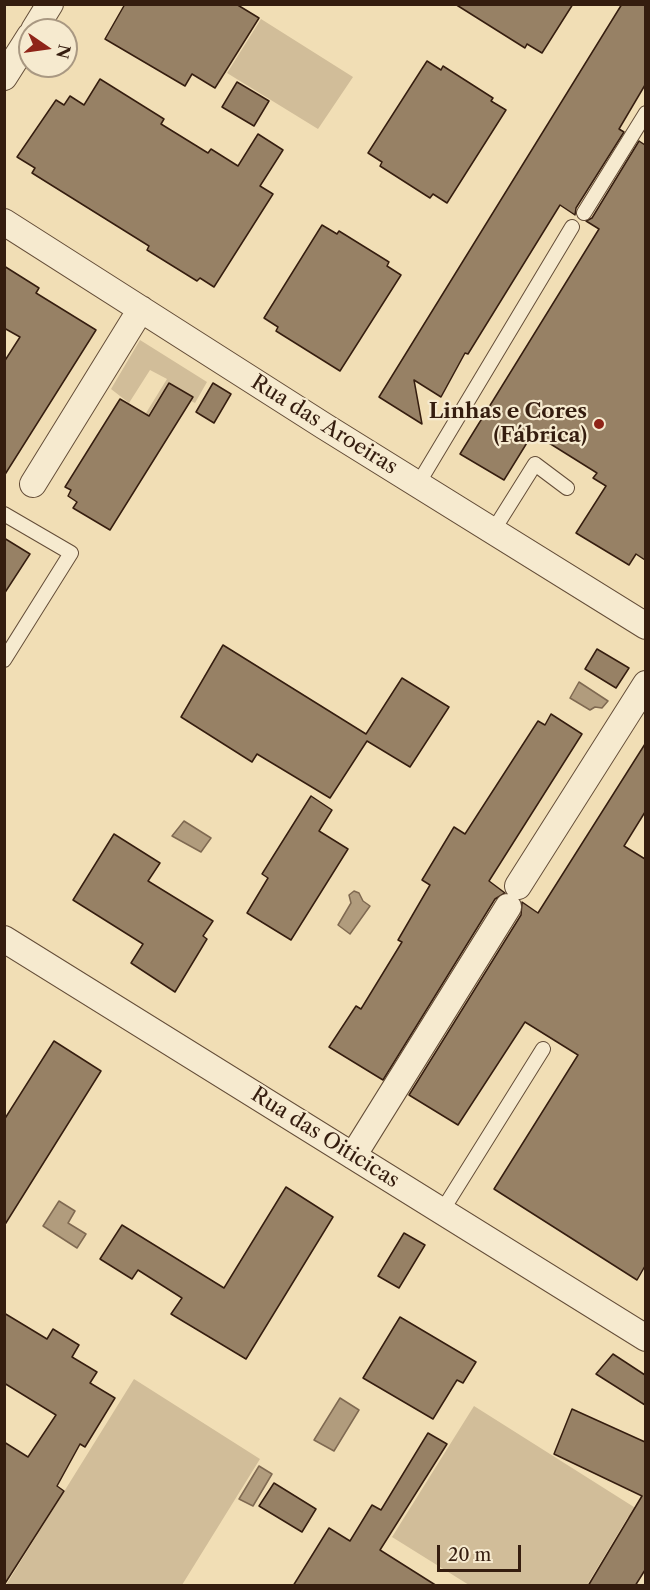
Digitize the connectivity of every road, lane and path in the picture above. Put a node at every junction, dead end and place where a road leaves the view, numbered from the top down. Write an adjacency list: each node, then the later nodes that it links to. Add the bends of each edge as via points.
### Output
1 (50, 4): 2 (street)
2 (41, 18)
3 (18, 55): 4 (street)
4 (4, 77)
5 (645, 113): 6 (lane)
6 (584, 213)
7 (4, 222): 9 (street, Rua das Aroeiras)
8 (572, 227): 11 (lane)
9 (141, 309): 10 (street); 11 (street, Rua das Aroeiras)
10 (33, 484)
11 (418, 484): 14 (street, Rua das Aroeiras)
12 (567, 488): 14 (lane, via 535,464)
13 (4, 514): 16 (lane, via 71,553)
14 (492, 531): 15 (street, Rua das Aroeiras)
15 (645, 626)
16 (4, 660)
17 (645, 684): 20 (street)
18 (4, 939): 20 (street, Rua das Oiticicas)
19 (543, 1049): 21 (lane)
20 (353, 1156): 21 (street, Rua das Oiticicas)
21 (442, 1211): 22 (street, Rua das Oiticicas)
22 (645, 1338)

